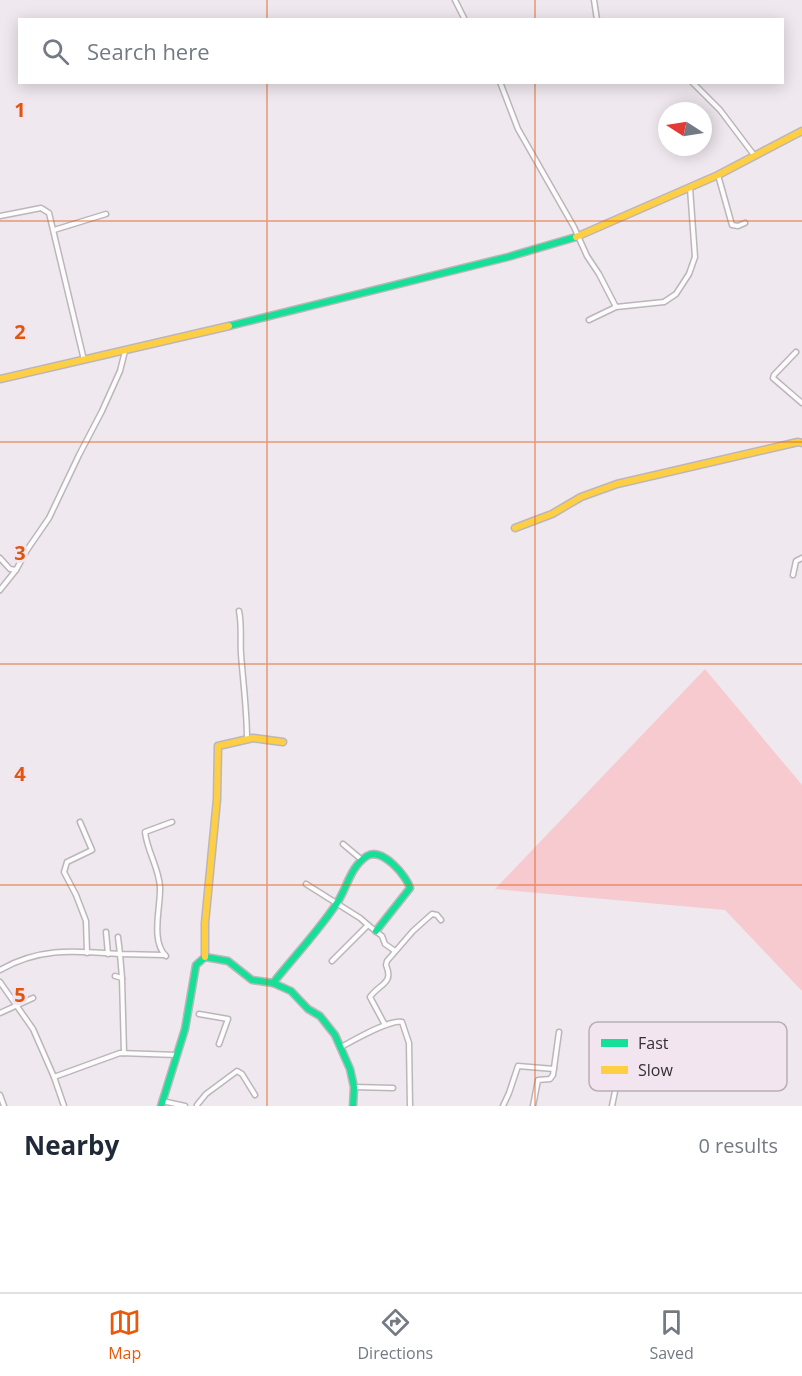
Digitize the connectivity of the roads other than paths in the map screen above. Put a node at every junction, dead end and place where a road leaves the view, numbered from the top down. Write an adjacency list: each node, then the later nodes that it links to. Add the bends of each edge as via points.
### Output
1 (455, 0): 3 (street)
2 (594, 0): 4 (street)
3 (464, 18)
4 (597, 18)
5 (501, 84): 15 (street, via 518,129)
6 (694, 84): 8 (street, via 720,110)
7 (802, 131): 8 (street)
8 (754, 155): 9 (street)
9 (718, 175): 10 (street); 13 (street, via 732,225)
10 (690, 188): 15 (street); 16 (street, via 696,245 689,274 669,300)
11 (106, 214): 14 (street)
12 (0, 216): 14 (street, via 42,208 49,213)
13 (745, 223)
14 (54, 230): 20 (street)
15 (578, 236): 16 (street); 18 (street, via 382,290)
16 (616, 307): 17 (street)
17 (589, 320)
18 (125, 351): 20 (street); 27 (street, via 120,371 50,518)
19 (796, 352): 22 (street, via 773,378)
20 (84, 361): 21 (street)
21 (0, 379)
22 (802, 403)
23 (802, 443): 24 (street, via 617,484)
24 (515, 528)
25 (0, 558): 27 (street)
26 (802, 558): 28 (street, via 796,561)
27 (16, 570): 29 (street)
28 (793, 575)
29 (0, 590)
30 (239, 611): 31 (street)
31 (247, 739): 32 (street); 48 (street, via 218,746)
32 (283, 742)
33 (80, 822): 45 (street, via 92,850 67,862 64,872 86,921)
34 (172, 822): 47 (street, via 145,832 160,886 159,944 166,955)
35 (344, 844): 36 (street)
36 (362, 860): 38 (street); 41 (street, via 379,854 410,885)
37 (306, 884): 38 (street)
38 (337, 903): 40 (street); 54 (street)
39 (441, 920): 44 (street, via 432,914)
40 (368, 924): 41 (street); 49 (street)
41 (376, 931): 44 (street)
42 (106, 932): 46 (street)
43 (118, 937): 47 (street)
44 (395, 951): 59 (street, via 386,965 388,978 370,997)
45 (87, 953): 46 (street); 50 (street, via 33,955)
46 (108, 954): 47 (street)
47 (120, 954): 52 (street)
48 (205, 957): 54 (street, via 234,964 252,980); 64 (street, via 196,965)
49 (332, 961)
50 (0, 970)
51 (115, 976): 52 (street)
52 (122, 978): 63 (street)
53 (0, 982): 56 (street)
54 (273, 982): 62 (street, via 296,994 320,1016)
55 (33, 998): 56 (street)
56 (16, 1006): 57 (street); 66 (street, via 33,1029)
57 (0, 1013)
58 (199, 1014): 61 (street, via 228,1019)
59 (385, 1025): 62 (street); 78 (street, via 402,1022 408,1036)
60 (559, 1032): 65 (street)
61 (219, 1044)
62 (341, 1047): 67 (street)
63 (124, 1053): 64 (street); 66 (street)
64 (177, 1055): 72 (street)
65 (554, 1069): 79 (street, via 518,1066); 80 (street, via 550,1079 538,1080)
66 (54, 1077): 74 (street)
67 (354, 1087): 68 (street); 77 (street)
68 (393, 1088)
69 (615, 1091): 81 (street)
70 (0, 1095): 73 (street)
71 (255, 1095): 76 (street, via 237,1071)
72 (162, 1103): 75 (street)
73 (4, 1106)
74 (64, 1106)
75 (185, 1106)
76 (195, 1106)
77 (353, 1106)
78 (410, 1106)
79 (503, 1106)
80 (533, 1106)
81 (612, 1106)

